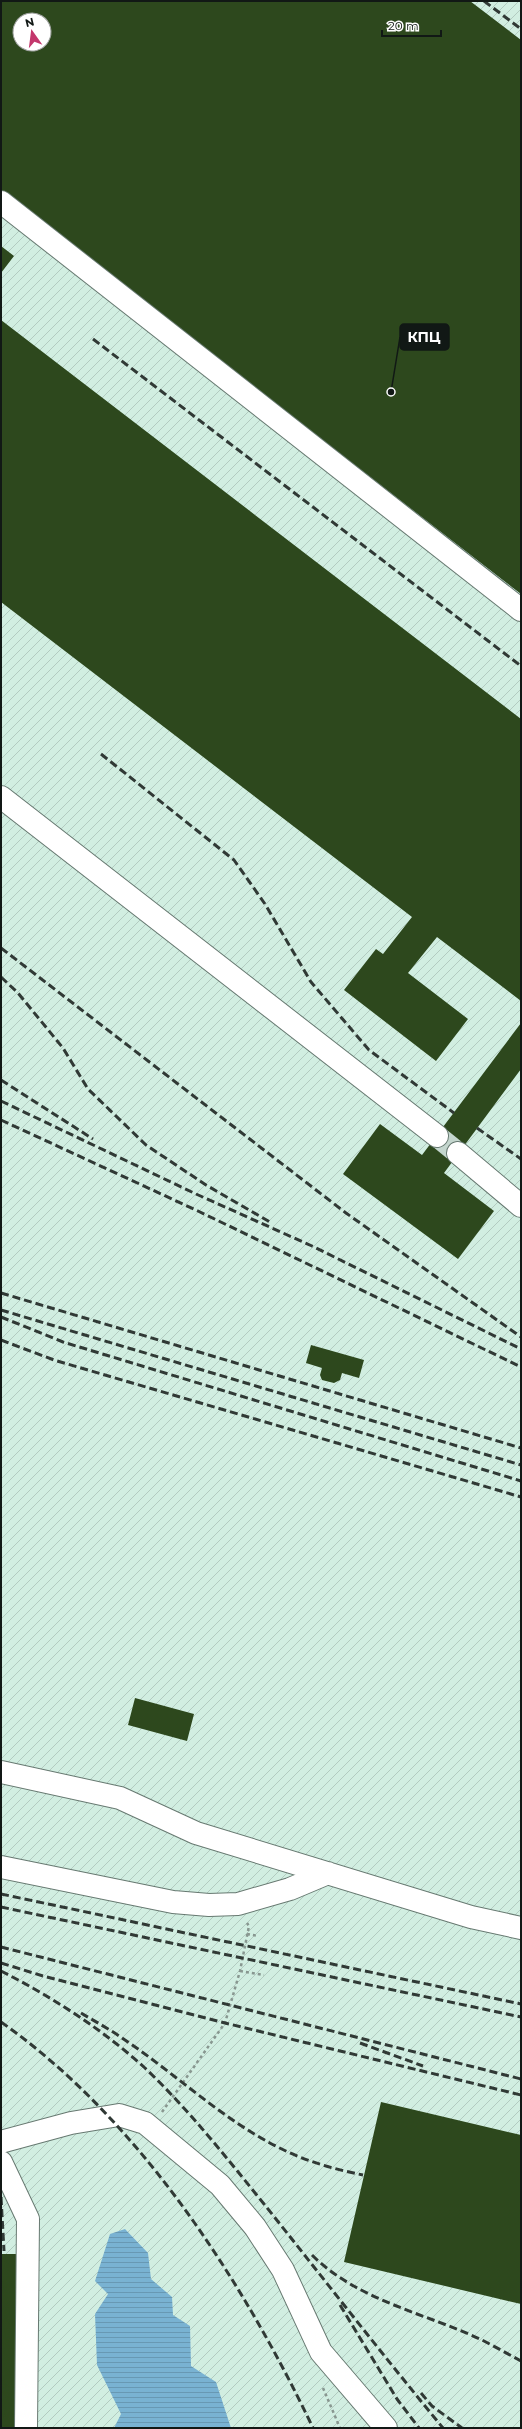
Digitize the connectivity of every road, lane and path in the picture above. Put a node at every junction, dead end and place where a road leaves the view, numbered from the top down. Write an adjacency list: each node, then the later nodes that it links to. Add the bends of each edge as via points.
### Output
1 (1, 202): 2 (lane)
2 (521, 610)
3 (1, 797): 4 (lane)
4 (437, 1136)
5 (458, 1153): 6 (lane)
6 (521, 1206)
7 (1, 1772): 9 (lane, via 120,1798 196,1833)
8 (1, 1866): 10 (lane, via 173,1902)
9 (328, 1873): 10 (lane, via 290,1889); 11 (lane, via 471,1917)
10 (238, 1904): 12 (path, via 249,1926)
11 (521, 1928)
12 (247, 1934): 13 (path); 14 (path)
13 (258, 1936)
14 (240, 1971): 15 (path); 16 (path, via 225,2023)
15 (264, 1975)
16 (151, 2128): 17 (lane, via 145,2123 119,2115 71,2123); 22 (lane, via 220,2185 255,2227 283,2270 321,2352)
17 (1, 2142)
18 (1, 2162): 20 (lane, via 28,2219)
19 (323, 2387): 21 (path)
20 (26, 2428)
21 (340, 2428)
22 (386, 2428)

